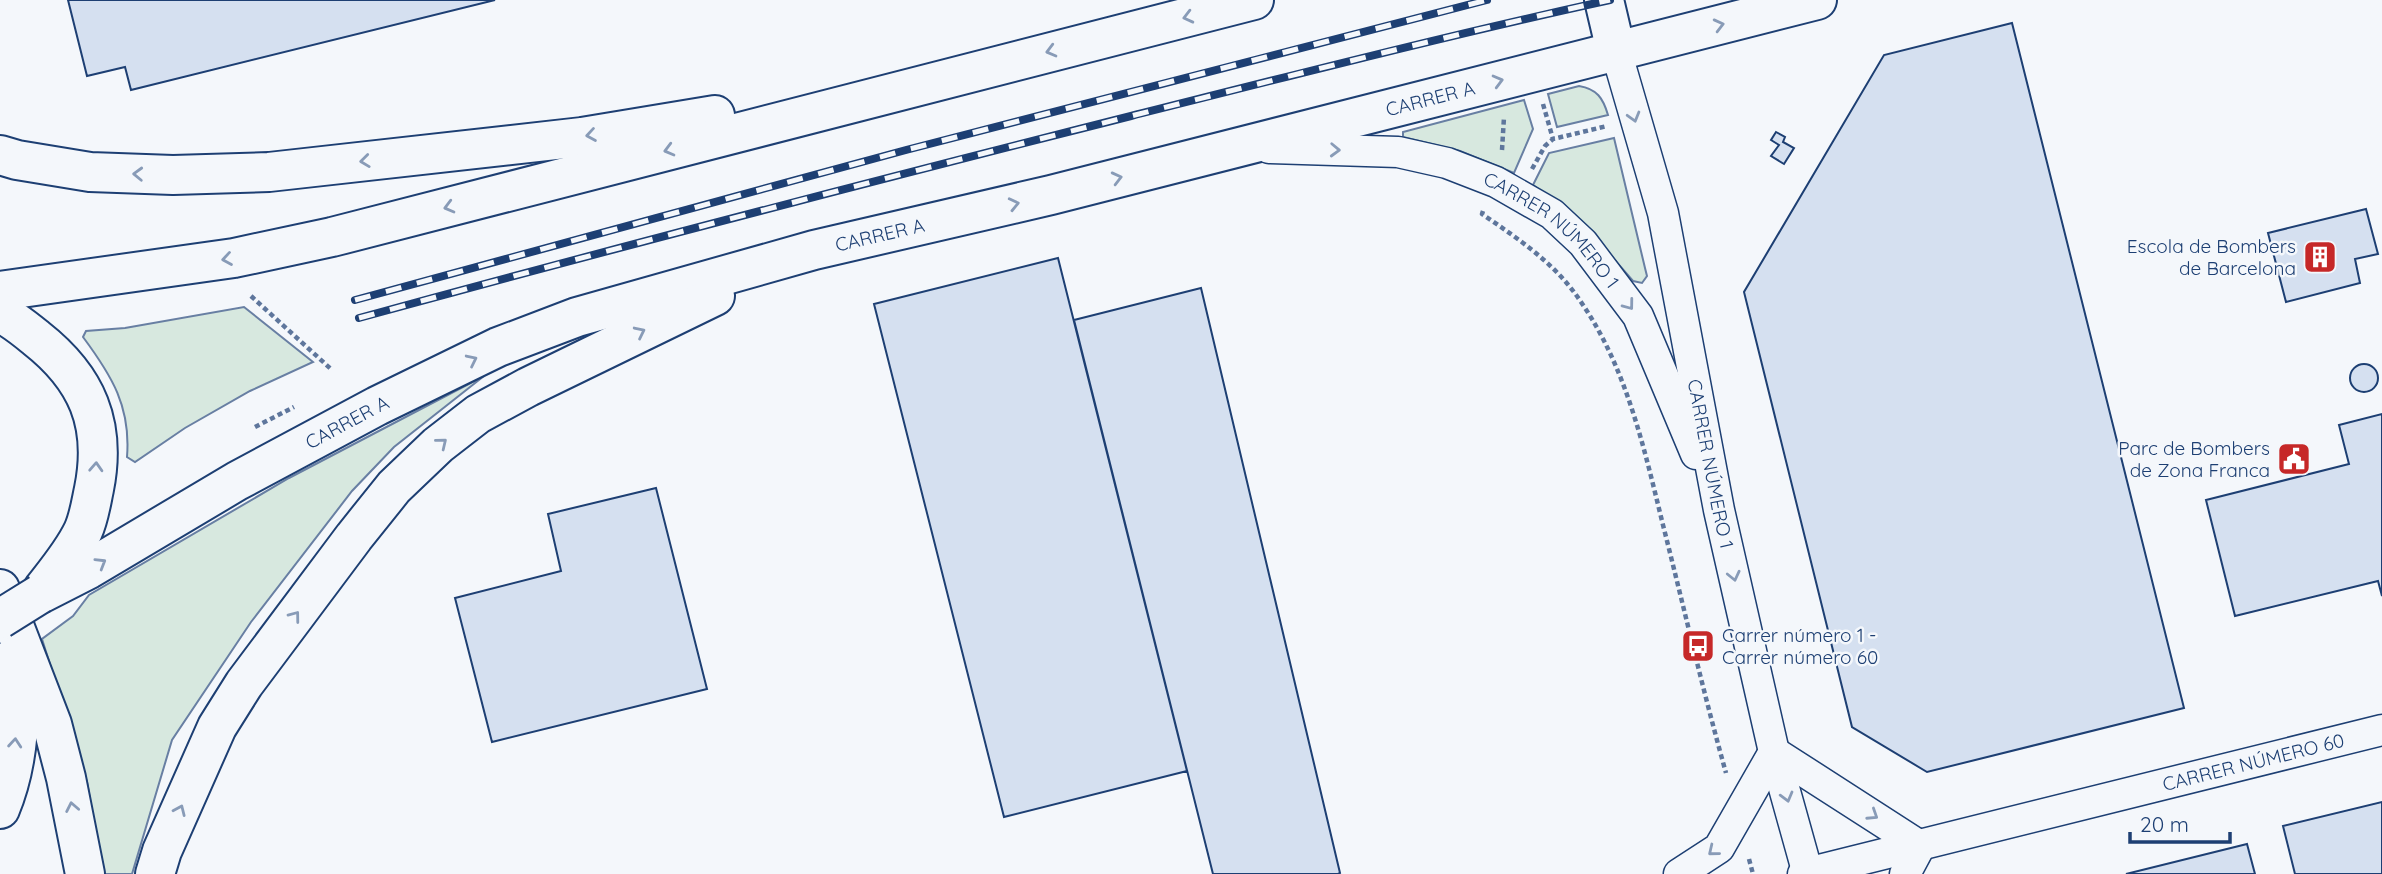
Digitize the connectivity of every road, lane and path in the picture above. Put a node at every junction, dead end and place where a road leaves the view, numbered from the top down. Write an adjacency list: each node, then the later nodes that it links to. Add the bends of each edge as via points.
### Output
1 (1254, 0): 5 (main road, one-way to 5)
2 (1604, 0): 4 (main road)
3 (1817, 0): 4 (main road, CARRER A, one-way to 3)
4 (1616, 51): 10 (main road, CARRER A, one-way to 4); 20 (street, CARRER NÚMERO 1, one-way to 20, via 1663,213)
5 (972, 72): 11 (main road, one-way to 11, via 582,136 269,172 90,172); 16 (main road, one-way to 16, via 332,237 234,258)
6 (1541, 97): 9 (path)
7 (1504, 104): 12 (path)
8 (1611, 125): 9 (path)
9 (1553, 139): 13 (path)
10 (1242, 147): 15 (main road, CARRER A, one-way to 10); 20 (street, CARRER NÚMERO 1, one-way to 20, via 1398,152 1488,178 1552,214 1584,243 1638,316)
11 (0, 155)
12 (1502, 156)
13 (1531, 170)
14 (1485, 206): 24 (path, CARRER NÚMERO 1, via 1482,215 1531,247 1580,300 1622,382 1636,417)
15 (814, 250): 21 (main road, CARRER A, one-way to 15, via 89,569 306,443 498,347 577,317); 28 (main road, one-way to 15, via 224,716 394,486 478,414)
16 (0, 291)
17 (251, 296): 19 (path)
18 (0, 313): 21 (main road, one-way to 18, via 83,531 96,479 97,435 85,393 73,374 58,356)
19 (332, 370)
20 (1718, 510): 23 (street, CARRER NÚMERO 1, one-way to 23)
21 (11, 600): 25 (main road, one-way to 21, via 13,766 17,722); 27 (main road, one-way to 21, via 52,724)
22 (2382, 730): 26 (street, CARRER NÚMERO 60)
23 (1774, 752): 26 (street, one-way to 26); 29 (street, one-way to 29, via 1719,848); 30 (street, CARRER NÚMERO 1, one-way to 30)
24 (1726, 775)
25 (0, 809)
26 (1920, 846): 30 (street, CARRER NÚMERO 60); 31 (street)
27 (85, 874)
28 (155, 874)
29 (1679, 874)
30 (1806, 874)
31 (1905, 874)

